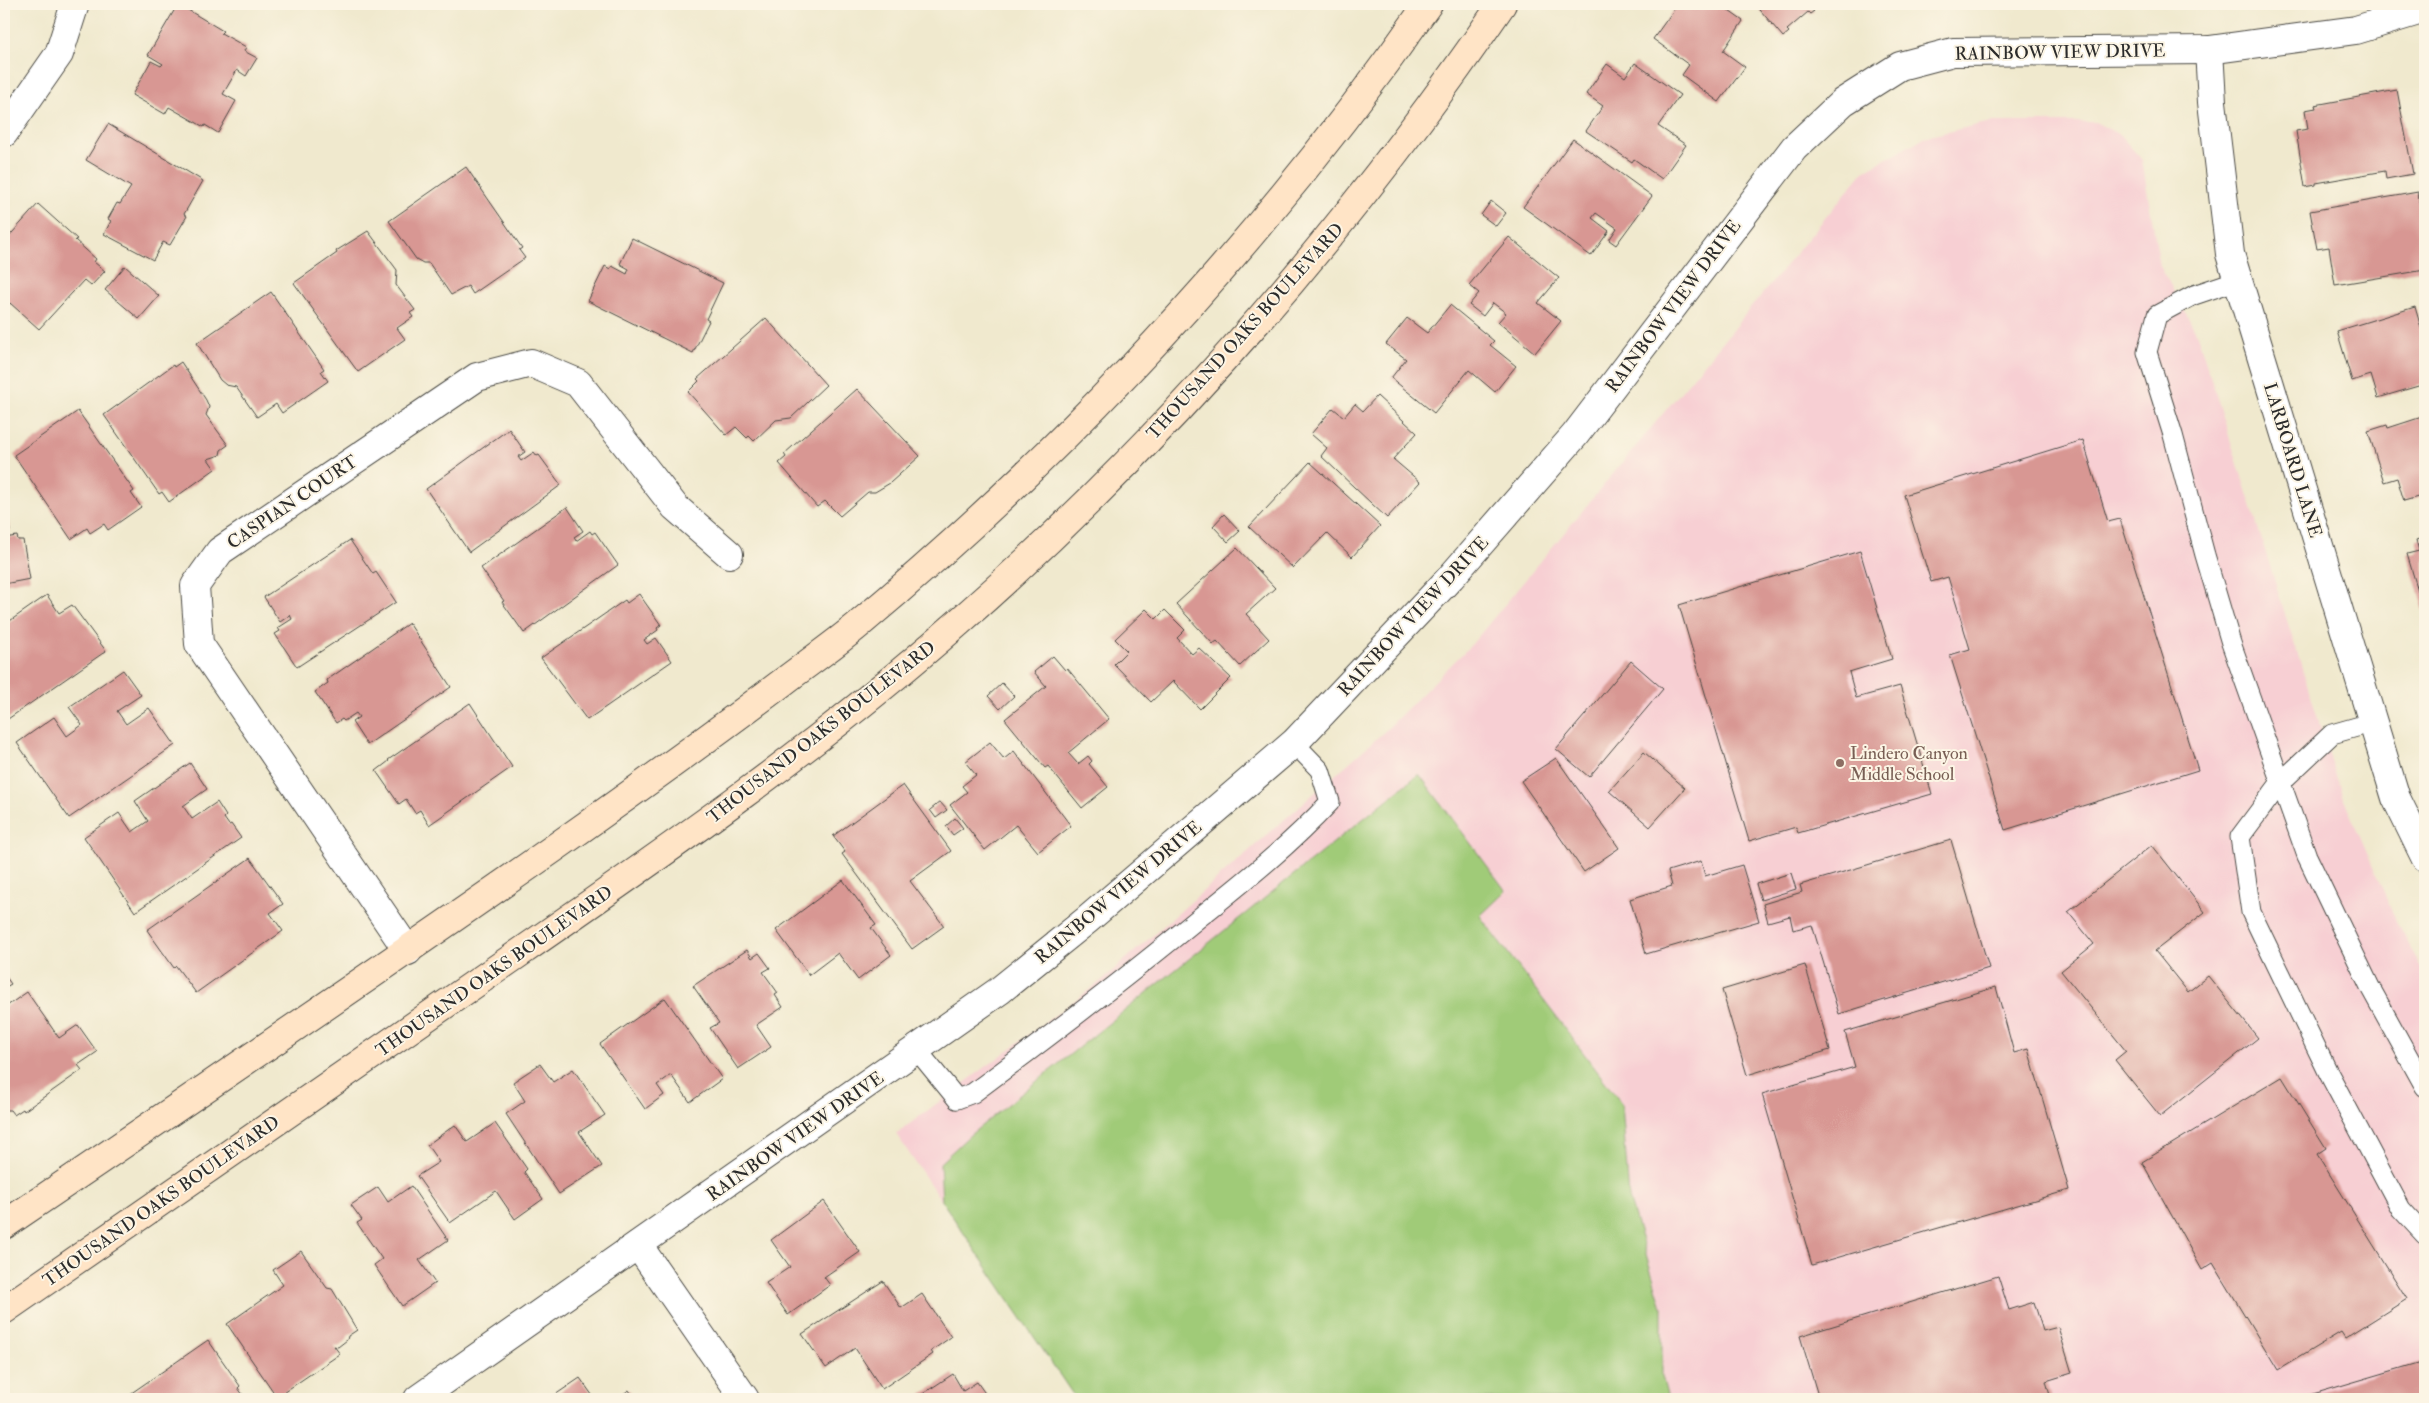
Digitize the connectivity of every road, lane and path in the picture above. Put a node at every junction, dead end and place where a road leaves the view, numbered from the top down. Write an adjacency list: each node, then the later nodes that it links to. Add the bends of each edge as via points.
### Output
1 (75, 4): 6 (street, via 59,54)
2 (1428, 4): 13 (main road, via 1318,153 1213,279 1010,490 856,626 700,745)
3 (1502, 4): 19 (main road, THOUSAND OAKS BOULEVARD, via 1441,94 1352,211 1204,384 1091,500 958,623 706,823)
4 (2425, 9): 5 (street, RAINBOW VIEW DRIVE, via 2356,30)
5 (2209, 50): 7 (street, LARBOARD LANE, via 2230,254); 10 (street, RAINBOW VIEW DRIVE, via 1953,52 1900,66 1843,102 1794,148 1575,435 1451,577)
6 (4, 133)
7 (2238, 280): 9 (street, LARBOARD LANE); 11 (lane, via 2194,295 2157,315 2147,352 2231,643)
8 (729, 554): 13 (street, CASPIAN COURT, via 675,507 578,382 531,363 477,377 220,551 195,586 199,644)
9 (2374, 722): 11 (lane, via 2332,734); 12 (street, LARBOARD LANE, via 2396,798)
10 (1294, 743): 14 (street, RAINBOW VIEW DRIVE, via 999,992); 14 (lane, via 1320,770 1330,802 1226,896 1117,986 973,1093 957,1099)
11 (2281, 782): 15 (lane, via 2307,856 2371,989); 17 (lane, via 2240,837 2251,912 2328,1072 2401,1209)
12 (2425, 857)
13 (408, 951): 16 (main road)
14 (917, 1050): 18 (street, RAINBOW VIEW DRIVE)
15 (2425, 1087)
16 (4, 1225)
17 (2425, 1235)
18 (638, 1245): 20 (street, RAINBOW VIEW DRIVE); 21 (street)
19 (4, 1310)
20 (418, 1399)
21 (745, 1399)

